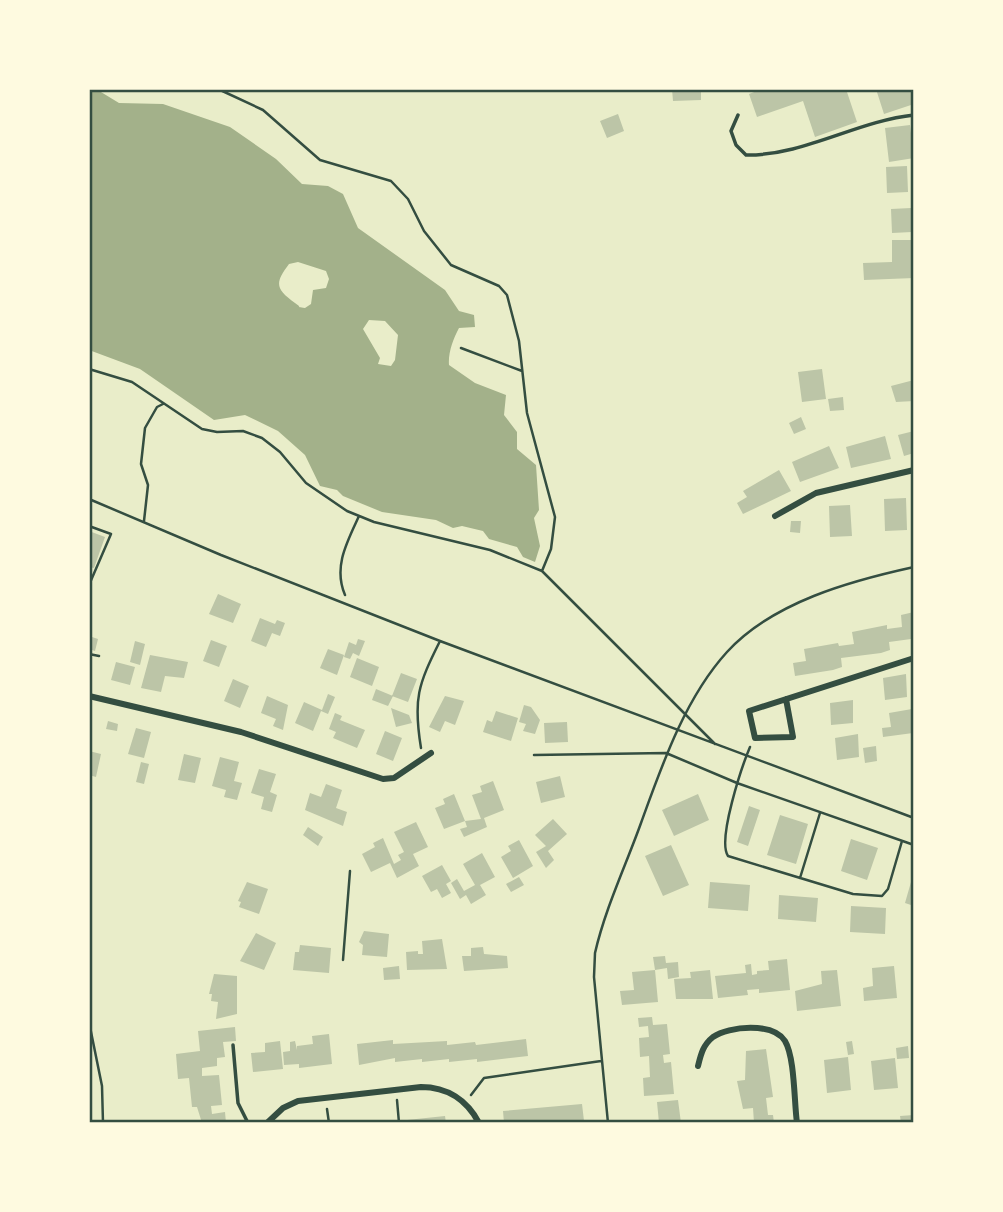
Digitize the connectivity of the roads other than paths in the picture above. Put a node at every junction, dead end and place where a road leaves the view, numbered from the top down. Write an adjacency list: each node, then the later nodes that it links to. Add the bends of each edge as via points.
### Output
1 (738, 115): 2 (lane, via 731,131 736,145 746,155 766,155 866,124)
2 (914, 115)
3 (914, 470): 4 (street, via 816,493)
4 (775, 516)
5 (914, 658): 7 (street)
6 (89, 696): 8 (street, via 241,732 383,779 394,778)
7 (786, 699): 7 (street, via 793,737 755,738 749,711)
8 (431, 753)
9 (233, 1045): 11 (lane, via 238,1103)
10 (698, 1066): 14 (street, via 702,1049 720,1033 772,1030 789,1050)
11 (248, 1123)
12 (267, 1123): 13 (street, via 291,1104 433,1088 465,1103)
13 (479, 1123)
14 (797, 1123)

